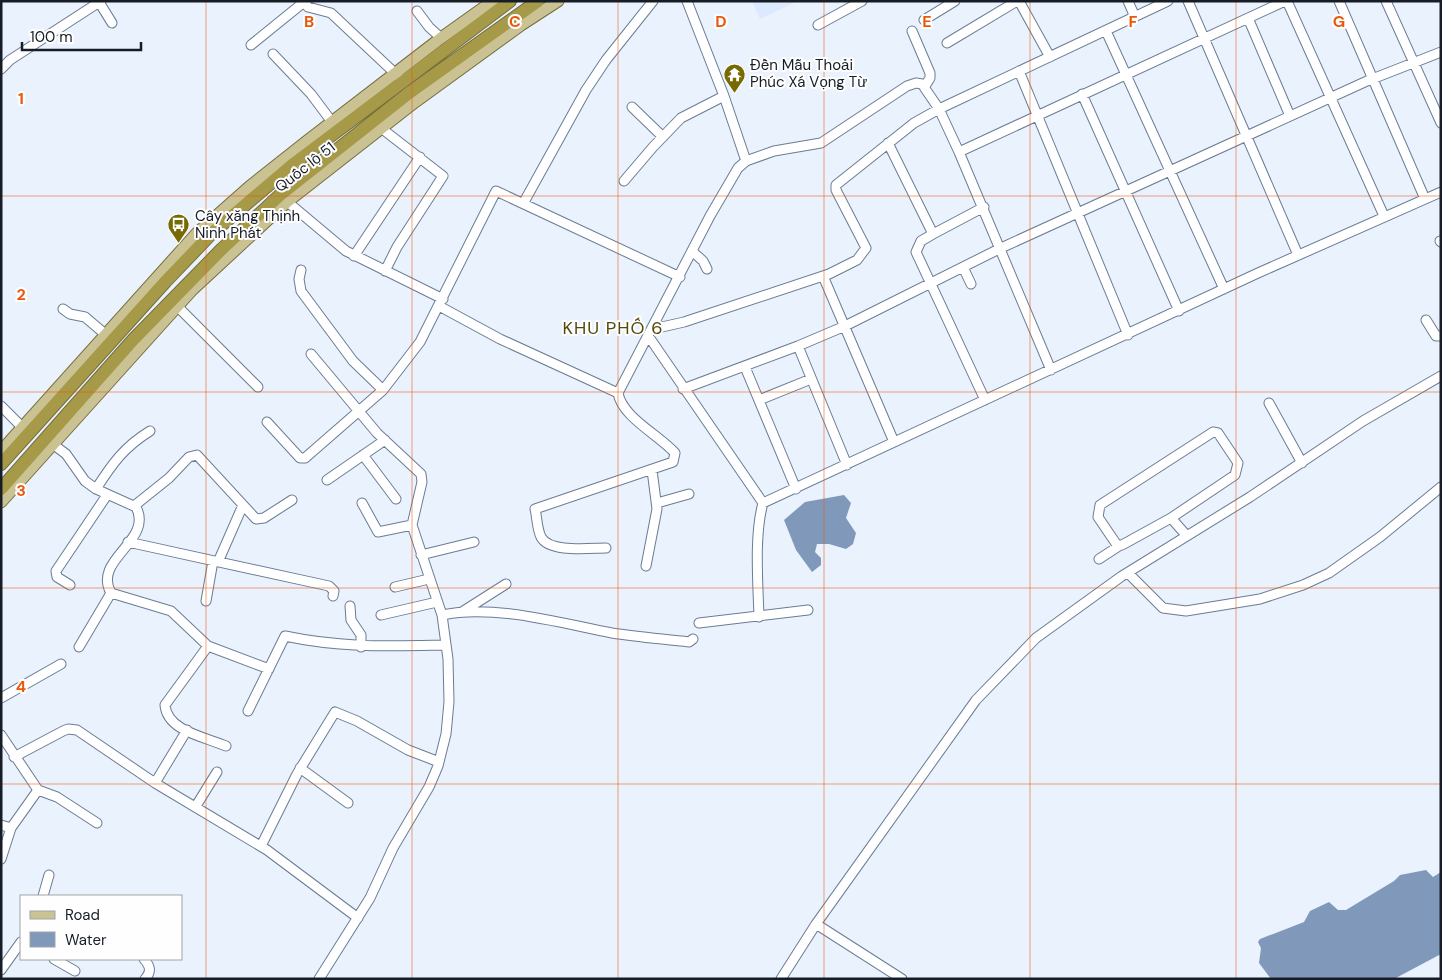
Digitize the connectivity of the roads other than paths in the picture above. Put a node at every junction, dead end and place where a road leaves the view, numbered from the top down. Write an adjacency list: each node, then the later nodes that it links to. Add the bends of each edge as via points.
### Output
1 (326, 1): 19 (street)
2 (493, 1): 28 (main road, Quốc lộ 51)
3 (510, 1): 39 (highway, Quốc lộ 51)
4 (538, 1): 44 (highway, Quốc lộ 51)
5 (558, 1): 44 (main road, Quốc lộ 51)
6 (653, 1): 66 (street, via 586,90)
7 (687, 1): 43 (street)
8 (862, 1): 25 (street)
9 (955, 1): 23 (street)
10 (1018, 1): 30 (street); 34 (street)
11 (1128, 1): 21 (street)
12 (1168, 1): 21 (street)
13 (1188, 1): 29 (street)
14 (1286, 1): 22 (street); 45 (street)
15 (1339, 1): 40 (street)
16 (1386, 1): 35 (street)
17 (100, 2): 24 (street); 36 (street)
18 (303, 2): 19 (street, via 308,7); 31 (street)
19 (321, 9): 39 (street, via 331,13)
20 (417, 11): 28 (street)
21 (1135, 17): 26 (street)
22 (1248, 18): 29 (street); 49 (street)
23 (924, 20)
24 (112, 23)
25 (818, 25)
26 (1106, 30): 34 (street); 38 (street)
27 (912, 32): 41 (street, via 930,73)
28 (441, 38): 39 (main road, Quốc lộ 51)
29 (1204, 38): 38 (street); 53 (street)
30 (947, 43)
31 (251, 45)
32 (1441, 52): 35 (street)
33 (273, 54): 50 (street)
34 (1050, 57): 37 (street)
35 (1415, 63): 40 (street); 51 (street)
36 (2, 64)
37 (1019, 71): 47 (street); 48 (street)
38 (1126, 74): 42 (street); 60 (street)
39 (399, 77): 50 (main road, Quốc lộ 51); 56 (highway, Quốc lộ 51)
40 (1372, 79): 45 (street); 65 (street)
41 (924, 86): 47 (street); 59 (street, via 916,83 908,86 821,143 774,151)
42 (1082, 94): 48 (street); 62 (street)
43 (724, 96): 54 (street, via 686,114); 59 (street)
44 (412, 98): 52 (main road, Quốc lộ 51); 64 (highway, Quốc lộ 51)
45 (1332, 99): 49 (street); 69 (street)
46 (632, 107): 54 (street)
47 (939, 110): 55 (street, via 914,123); 57 (street)
48 (1037, 115): 57 (street); 68 (street)
49 (1290, 116): 53 (street)
50 (332, 122): 56 (main road, Quốc lộ 51)
51 (1441, 123)
52 (381, 128): 58 (street); 64 (main road, Quốc lộ 51)
53 (1246, 136): 60 (street); 73 (street)
54 (663, 137): 61 (street)
55 (888, 143): 70 (street); 79 (street, via 836,185 866,248 857,260)
56 (310, 146): 91 (main road, Quốc lộ 51, via 249,187 197,234); 110 (highway, Quốc lộ 51, via 206,239)
57 (960, 152): 67 (street)
58 (420, 157): 74 (street); 78 (street, via 443,176)
59 (746, 161): 72 (street, via 738,168)
60 (1170, 171): 62 (street); 83 (street)
61 (624, 182)
62 (1126, 191): 68 (street); 87 (street)
63 (1441, 192): 65 (street)
64 (283, 198): 74 (street); 84 (highway, Quốc lộ 51, via 222,249)
65 (1424, 199): 69 (street)
66 (524, 202): 80 (street); 85 (street, via 498,190 494,192)
67 (984, 207): 70 (street); 71 (street)
68 (1078, 213): 71 (street); 92 (street)
69 (1384, 216): 73 (street)
70 (933, 234): 81 (street, via 921,241 916,252)
71 (1001, 248): 75 (street); 97 (street)
72 (693, 252): 76 (street); 80 (street)
73 (1298, 255): 83 (street)
74 (354, 256): 78 (street)
75 (963, 267): 81 (street); 82 (street)
76 (707, 269)
77 (301, 270): 102 (street, via 301,291 353,361)
78 (385, 271): 85 (street)
79 (823, 276): 89 (street); 90 (street)
80 (680, 277): 90 (street)
81 (932, 283): 89 (street); 105 (street)
82 (971, 284)
83 (1224, 289): 87 (street)
84 (175, 303): 100 (street); 112 (highway, Quốc lộ 51, via 132,340)
85 (441, 303): 102 (street, via 420,342); 103 (street, via 500,339)
86 (64, 309): 91 (street, via 70,314 85,317)
87 (1179, 310): 92 (street)
88 (1426, 320): 93 (street, via 1436,336)
89 (845, 326): 94 (street); 114 (street)
90 (651, 333): 101 (street); 103 (street)
91 (104, 334): 110 (main road, Quốc lộ 51)
92 (1128, 335): 97 (street)
93 (1441, 336)
94 (798, 346): 96 (street); 99 (street)
95 (311, 354): 108 (street)
96 (745, 367): 101 (street); 104 (street)
97 (1051, 370): 105 (street)
98 (1441, 376): 117 (street, via 1363,421)
99 (810, 379): 104 (street); 119 (street)
100 (258, 388)
101 (683, 389): 133 (street)
102 (383, 390): 108 (street)
103 (618, 393): 120 (street, via 619,402 628,412 675,453 673,462)
104 (759, 400): 125 (street)
105 (985, 400): 114 (street)
106 (1269, 403): 117 (street)
107 (1, 406): 110 (street)
108 (359, 413): 109 (street, via 302,459); 113 (street)
109 (267, 422)
110 (25, 431): 115 (main road, Quốc lộ 51); 118 (highway, Quốc lộ 51)
111 (150, 431): 124 (street, via 131,442)
112 (53, 438): 123 (highway, Quốc lộ 51); 124 (street, via 85,481); 130 (main road, Quốc lộ 51)
113 (384, 440): 116 (street); 137 (street, via 421,474)
114 (894, 442): 119 (street)
115 (1, 451)
116 (363, 455): 121 (street); 128 (street)
117 (1302, 462): 138 (street)
118 (1, 464)
119 (847, 465): 125 (street)
120 (652, 470): 132 (street); 142 (street, via 535,509 541,537 548,545)
121 (327, 480)
122 (1441, 487): 147 (street, via 1380,537 1329,573 1260,599 1186,611 1163,608)
123 (1, 489)
124 (96, 489): 127 (street)
125 (796, 489): 133 (street)
126 (689, 494): 132 (street)
127 (107, 495): 135 (street); 150 (street, via 56,571 57,577)
128 (396, 499)
129 (292, 500): 134 (street, via 261,520 256,519)
130 (1, 502)
131 (362, 503): 137 (street, via 378,532)
132 (657, 503): 146 (street)
133 (763, 503): 161 (street, via 760,514)
134 (243, 504): 135 (street, via 198,455 189,458 170,478); 145 (street)
135 (134, 506): 139 (street, via 141,520 138,530)
136 (1171, 518): 138 (street); 141 (street); 141 (street, via 1238,471 1238,463 1218,433 1213,432 1100,505 1098,516)
137 (412, 525): 143 (street)
138 (1187, 536): 147 (street)
139 (128, 542): 145 (street); 152 (street, via 109,571 106,585)
140 (474, 542): 143 (street)
141 (1119, 546): 144 (street)
142 (606, 548)
143 (421, 555): 148 (street)
144 (1099, 559)
145 (215, 562): 153 (street, via 329,586 334,591); 154 (street)
146 (646, 566)
147 (1128, 573): 191 (street, via 1036,638 976,700)
148 (429, 579): 151 (street); 155 (street)
149 (506, 584): 158 (street)
150 (70, 585)
151 (395, 587)
152 (111, 593): 165 (street, via 171,611); 166 (street)
153 (333, 596)
154 (206, 601)
155 (437, 602): 159 (street); 160 (street)
156 (350, 606): 167 (street, via 350,620 361,635)
157 (808, 610): 161 (street)
158 (462, 612): 160 (street); 163 (street, via 515,616 661,639 689,642)
159 (381, 614)
160 (442, 615): 164 (street)
161 (759, 616): 162 (street)
162 (698, 623)
163 (693, 639)
164 (446, 645): 167 (street); 176 (street, via 449,702)
165 (208, 646): 169 (street); 172 (street, via 165,705 169,720)
166 (79, 647)
167 (361, 647): 169 (street, via 322,644 285,636)
168 (61, 664): 170 (street)
169 (269, 670): 171 (street)
170 (1, 698)
171 (248, 711)
172 (187, 730): 174 (street); 179 (street)
173 (1, 736): 175 (street)
174 (226, 746)
175 (14, 757): 179 (street, via 68,728 76,730); 180 (street)
176 (439, 762): 177 (street, via 408,750 335,712); 190 (street, via 429,787 393,848)
177 (300, 768): 181 (street); 186 (street)
178 (217, 772): 182 (street)
179 (155, 783): 182 (street)
180 (38, 790): 183 (street, via 57,797); 185 (street)
181 (348, 803)
182 (196, 806): 186 (street)
183 (97, 823)
184 (1, 825): 185 (street)
185 (11, 828): 187 (street)
186 (261, 846): 190 (street)
187 (1, 859)
188 (49, 874): 189 (street)
189 (43, 895)
190 (358, 918): 198 (street)
191 (816, 924): 199 (street); 200 (street)
192 (20, 943): 195 (street)
193 (56, 960): 196 (street)
194 (145, 960): 197 (street, via 150,966)
195 (1, 970)
196 (75, 971)
197 (145, 979)
198 (319, 979)
199 (781, 979)
200 (902, 979)

